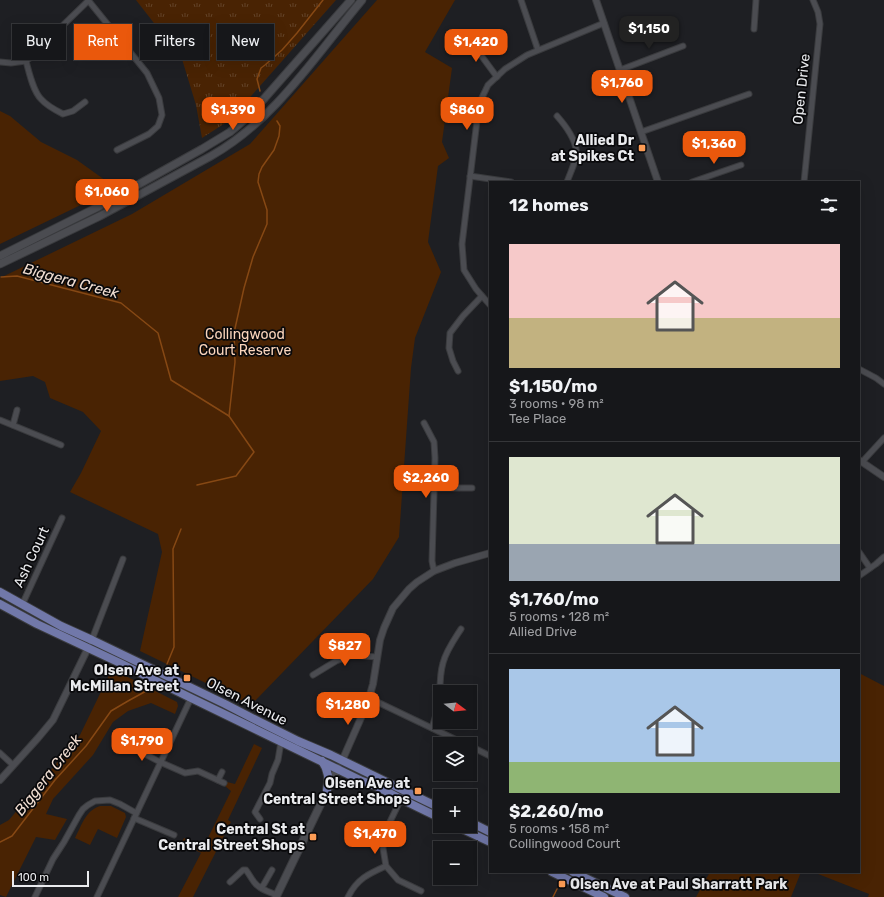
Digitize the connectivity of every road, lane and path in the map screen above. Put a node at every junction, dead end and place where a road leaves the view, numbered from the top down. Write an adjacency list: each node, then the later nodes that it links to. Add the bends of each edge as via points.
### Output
1 (88, 0): 13 (street); 21 (street, via 147,73 159,98 162,114 158,126 149,134)
2 (352, 0): 29 (main road, via 262,101 230,132 100,206)
3 (362, 0): 30 (main road, via 277,104 225,149 100,216)
4 (521, 0): 12 (street)
5 (596, 0): 8 (street)
6 (756, 0): 9 (street)
7 (813, 0): 28 (street, Open Drive, via 820,24)
8 (604, 23): 12 (street); 15 (street)
9 (754, 28)
10 (469, 39): 16 (street)
11 (683, 46): 15 (street)
12 (538, 50): 16 (street, via 505,69)
13 (26, 61): 14 (street); 18 (street, via 31,81 40,98 51,108 63,114)
14 (0, 62)
15 (620, 70): 20 (street)
16 (497, 77): 23 (street, via 488,85 479,104)
17 (749, 94): 20 (street)
18 (85, 102)
19 (557, 116): 25 (street, via 563,122 576,149)
20 (641, 132): 26 (street)
21 (117, 150)
22 (741, 165): 27 (street)
23 (470, 176): 24 (street); 31 (street, via 462,251 464,270)
24 (504, 181)
25 (567, 181)
26 (658, 181)
27 (695, 181)
28 (804, 181)
29 (0, 256)
30 (0, 264)
31 (482, 296): 32 (street); 33 (street, via 450,333 449,348)
32 (489, 304)
33 (458, 370)
34 (860, 370): 35 (street)
35 (884, 384)
36 (17, 410): 39 (street)
37 (0, 420): 39 (street)
38 (424, 423): 44 (street, via 434,442)
39 (13, 425): 41 (street)
40 (884, 438): 42 (street)
41 (61, 445)
42 (861, 461): 43 (street)
43 (884, 477)
44 (434, 488): 45 (street); 52 (street)
45 (472, 488)
46 (62, 518): 56 (street, Ash Court)
47 (489, 553): 52 (street)
48 (860, 553): 51 (street)
49 (884, 557): 51 (street)
50 (123, 559): 58 (street)
51 (870, 568): 53 (street)
52 (434, 571): 60 (street, via 409,589 393,608 380,640)
53 (860, 575)
54 (0, 592): 56 (main road, Olsen Avenue)
55 (0, 604): 59 (main road, Olsen Avenue)
56 (22, 605): 58 (main road, Olsen Avenue)
57 (461, 629): 62 (street, via 443,662)
58 (92, 640): 59 (street); 74 (main road, Olsen Avenue)
59 (88, 648): 63 (main road, Olsen Avenue); 76 (street, via 53,720)
60 (377, 657): 61 (street, via 352,655); 64 (street)
61 (313, 675)
62 (440, 685)
63 (191, 698): 68 (main road, Olsen Avenue); 75 (street)
64 (369, 698): 66 (street); 74 (street)
65 (433, 725): 66 (street)
66 (432, 728): 67 (street)
67 (451, 737)
68 (281, 742): 73 (main road, Olsen Avenue); 87 (street, via 270,783 255,812)
69 (138, 746): 75 (street, via 143,753)
70 (477, 750): 72 (street)
71 (0, 753): 76 (street)
72 (489, 756)
73 (322, 761): 77 (main road, Olsen Avenue); 82 (main road, via 329,778)
74 (342, 761): 77 (main road); 84 (main road, Olsen Avenue)
75 (160, 762): 80 (street, via 185,773 198,771); 85 (street)
76 (14, 765): 79 (street)
77 (338, 768): 82 (main road); 83 (main road, Olsen Avenue)
78 (222, 772): 80 (street)
79 (0, 780)
80 (218, 780): 81 (street)
81 (224, 783)
82 (327, 790): 100 (main road)
83 (401, 799): 86 (main road, Olsen Avenue); 93 (street, via 386,832 382,848)
84 (433, 805)
85 (135, 815): 91 (street); 101 (street, via 110,800 95,801 83,809); 102 (street)
86 (433, 815)
87 (260, 819)
88 (477, 826): 89 (main road)
89 (489, 832)
90 (471, 833): 92 (main road)
91 (174, 835)
92 (489, 842)
93 (386, 866): 99 (street, via 398,880); 103 (street, via 360,880)
94 (272, 870): 98 (street)
95 (554, 873): 104 (main road)
96 (575, 873): 105 (main road)
97 (230, 882): 98 (street, via 246,870)
98 (261, 888): 100 (street)
99 (421, 891)
100 (277, 896)
101 (34, 897)
102 (97, 897)
103 (348, 897)
104 (604, 897)
105 (625, 897)

